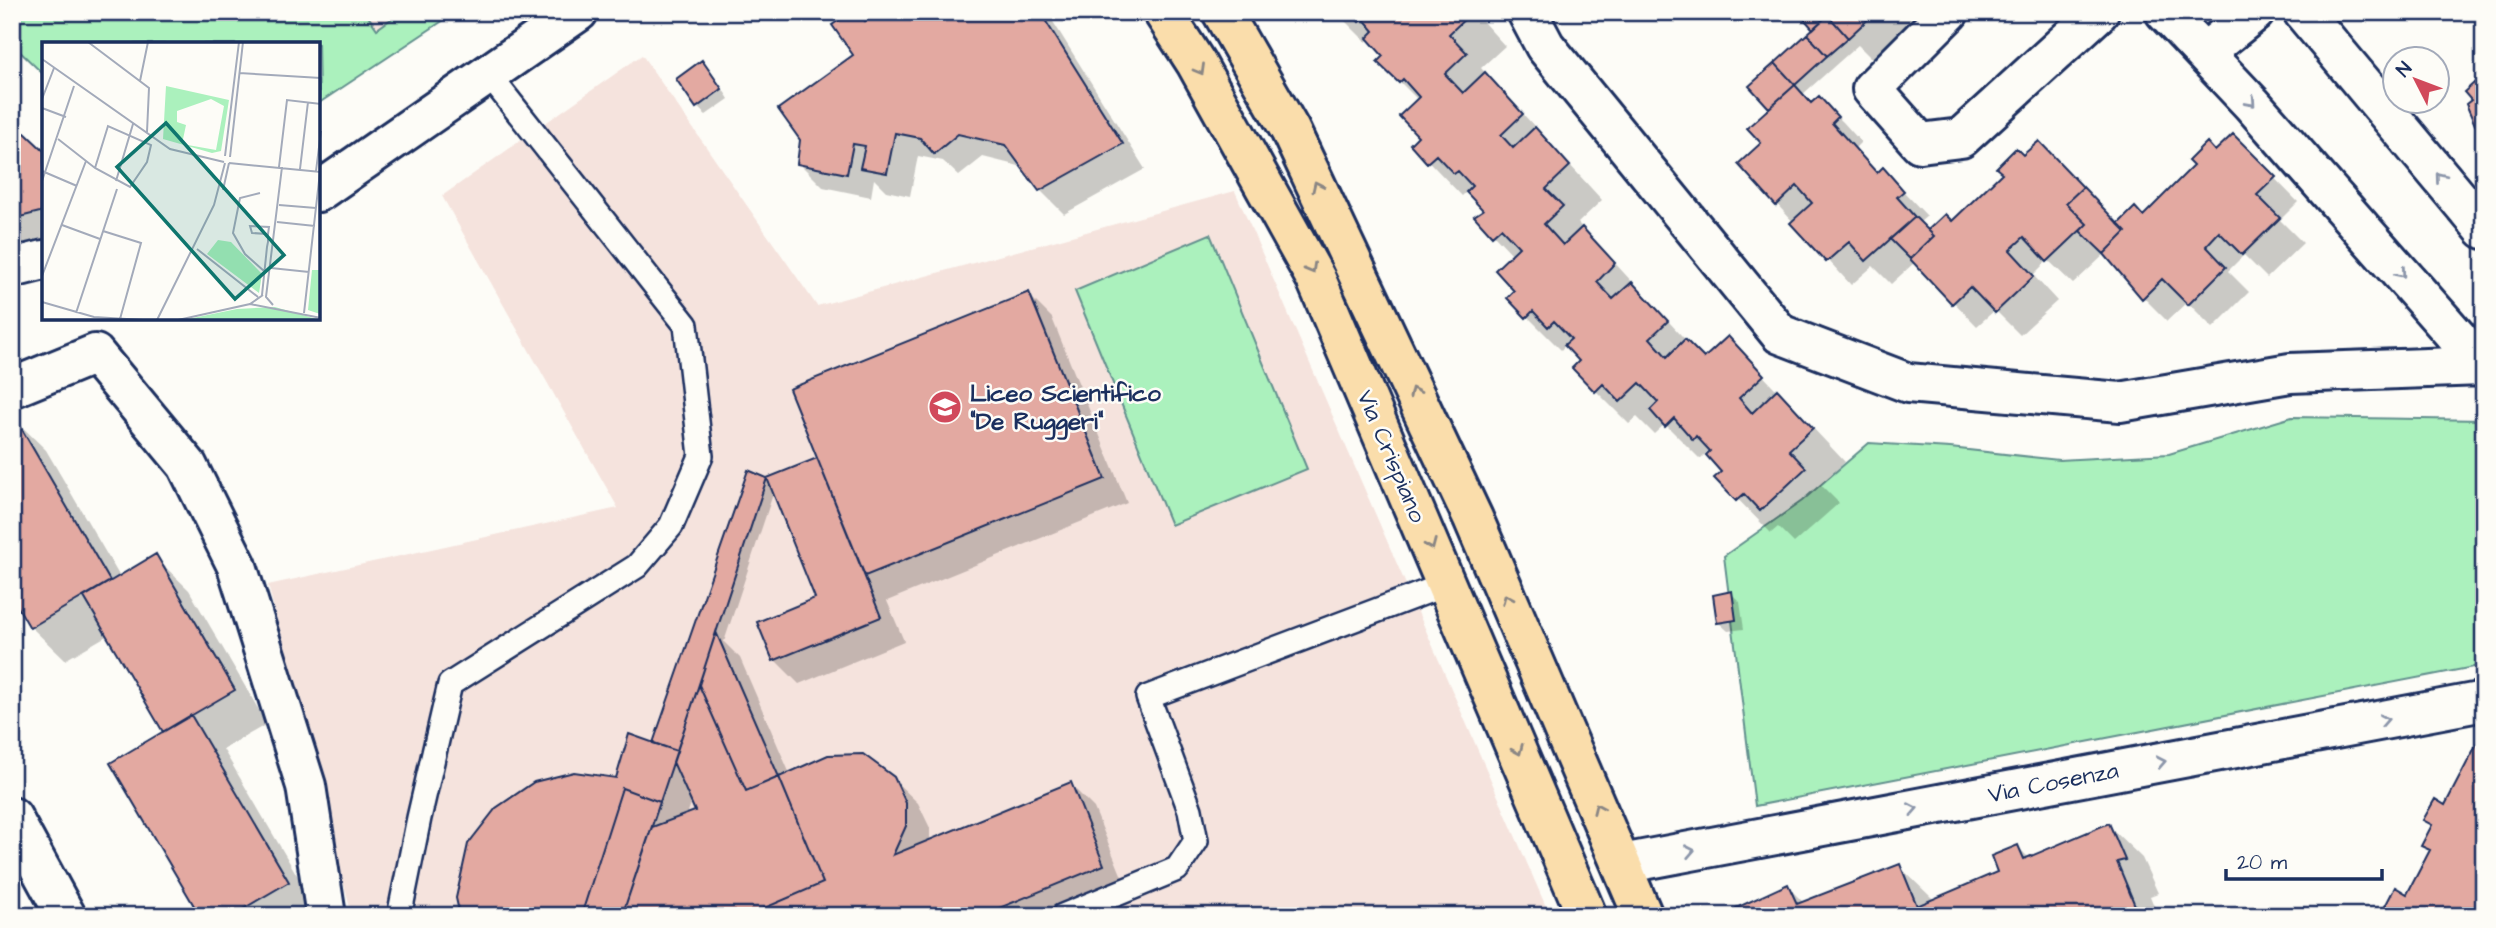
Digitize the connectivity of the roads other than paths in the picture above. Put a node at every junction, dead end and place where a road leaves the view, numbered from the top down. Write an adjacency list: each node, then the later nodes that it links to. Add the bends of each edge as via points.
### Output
1 (578, 12): 11 (street)
2 (1163, 12): 18 (main road, Via Crispiano, one-way to 18, via 1316,279)
3 (1222, 12): 21 (main road, Via Crispiano, one-way to 3, via 1467,505 1290,130)
4 (1527, 12): 16 (street, via 1545,46 1780,334 1908,383 2120,402 2290,373)
5 (1949, 12): 6 (street, via 1872,89 1920,143 1961,138)
6 (2099, 12)
7 (2165, 12): 10 (street)
8 (2255, 12): 10 (street)
9 (2304, 12): 13 (street, one-way to 9)
10 (2205, 52): 16 (street, one-way to 16)
11 (488, 74): 12 (street); 24 (lane, via 686,326 701,456 671,526 637,566 450,684 416,831)
12 (320, 191)
13 (2484, 229)
14 (42, 260): 15 (street)
15 (12, 268)
16 (2483, 367)
17 (12, 388): 23 (street, via 95,354 187,466 237,566 306,786)
18 (1447, 584): 25 (lane, via 1147,697 1190,810 1196,841 1177,869); 26 (main road, Via Crispiano, one-way to 26)
19 (2484, 701): 21 (street, Via Cosenza, one-way to 19)
20 (12, 817): 22 (street)
21 (1622, 864): 27 (main road, Via Crispiano)
22 (66, 916)
23 (326, 916)
24 (403, 916)
25 (1063, 916)
26 (1587, 916)
27 (1643, 916)

